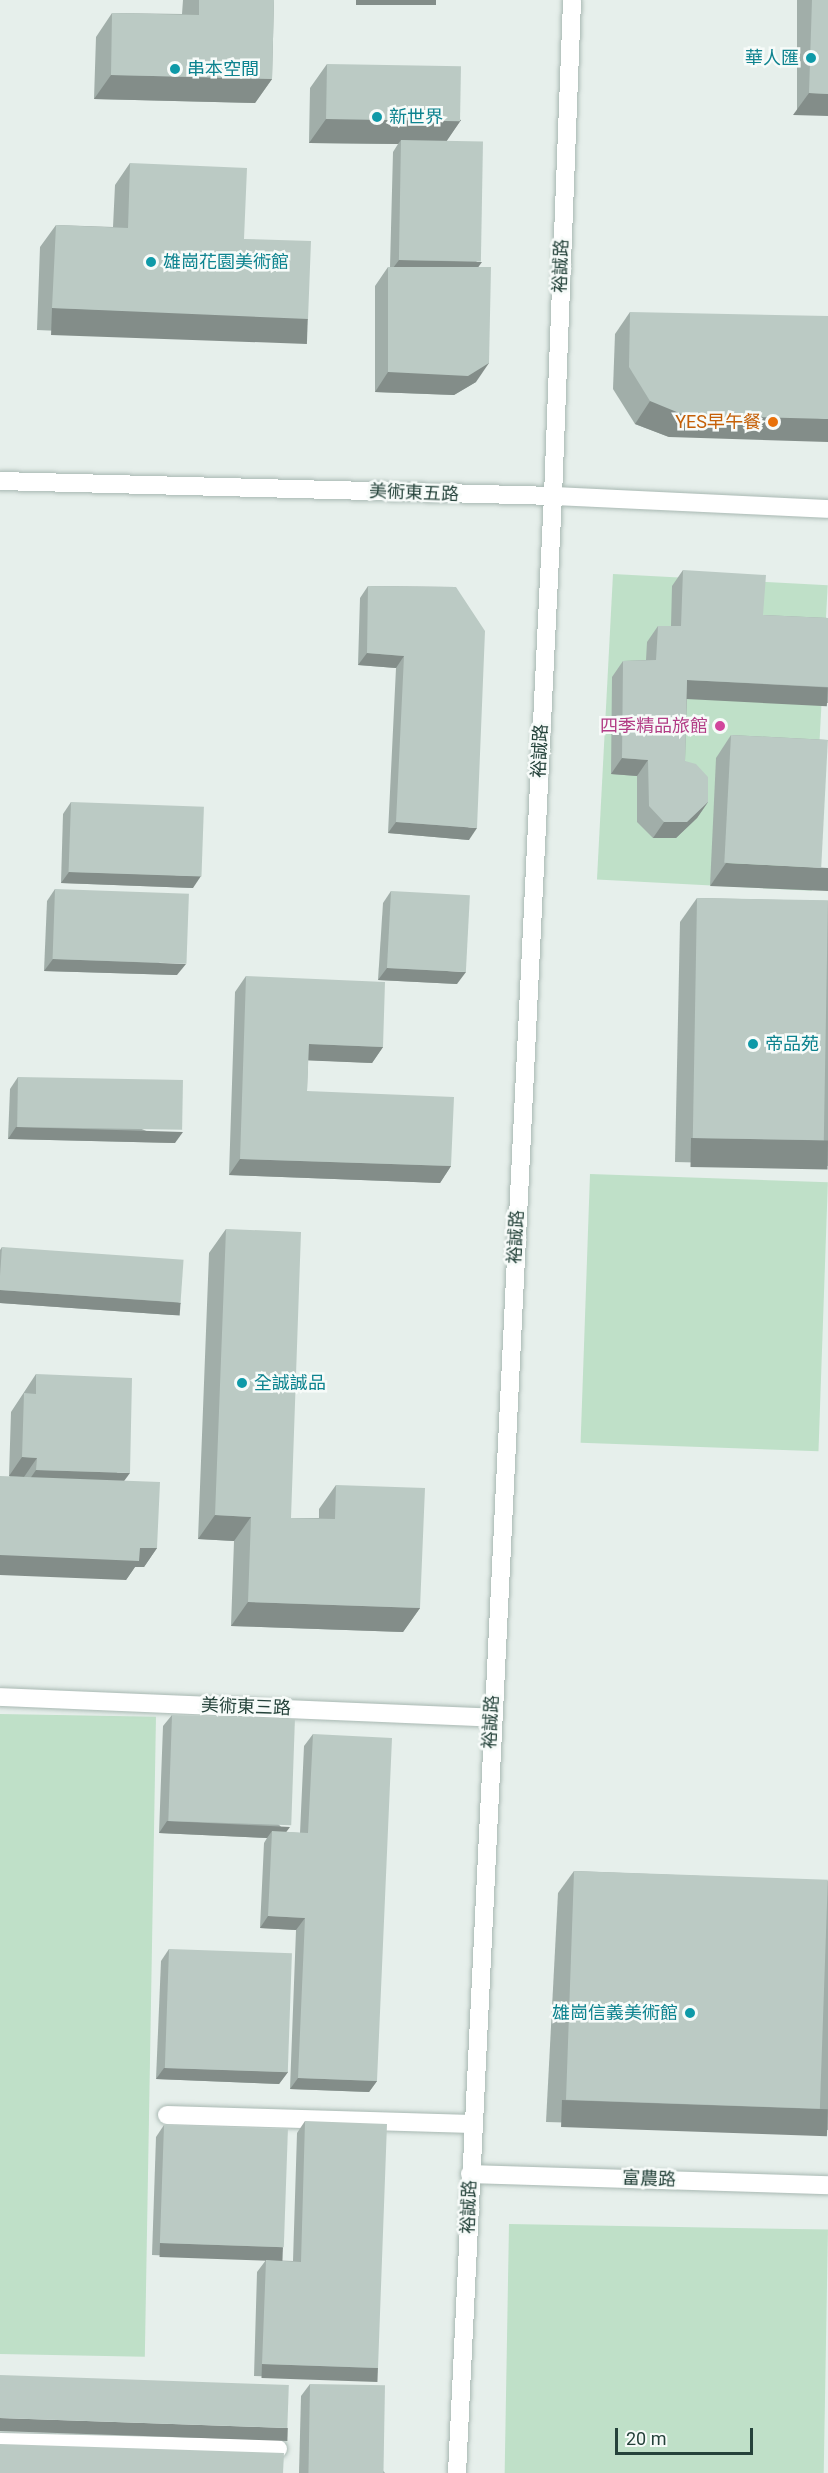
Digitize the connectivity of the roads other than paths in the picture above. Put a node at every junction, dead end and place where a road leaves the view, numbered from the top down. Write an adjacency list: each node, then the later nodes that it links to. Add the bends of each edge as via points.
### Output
1 (572, 0): 3 (street, 裕誠路)
2 (0, 481): 3 (street, 美術東五路)
3 (553, 496): 4 (street, 美術東五路); 6 (street, 裕誠路)
4 (828, 509)
5 (0, 1697): 6 (street, 美術東三路)
6 (492, 1718): 8 (street, 裕誠路)
7 (167, 2115): 8 (street)
8 (472, 2124): 9 (street, 裕誠路)
9 (470, 2174): 10 (street, 富農路); 13 (street, 裕誠路)
10 (828, 2185)
11 (0, 2442): 12 (street)
12 (278, 2449)
13 (457, 2473)

